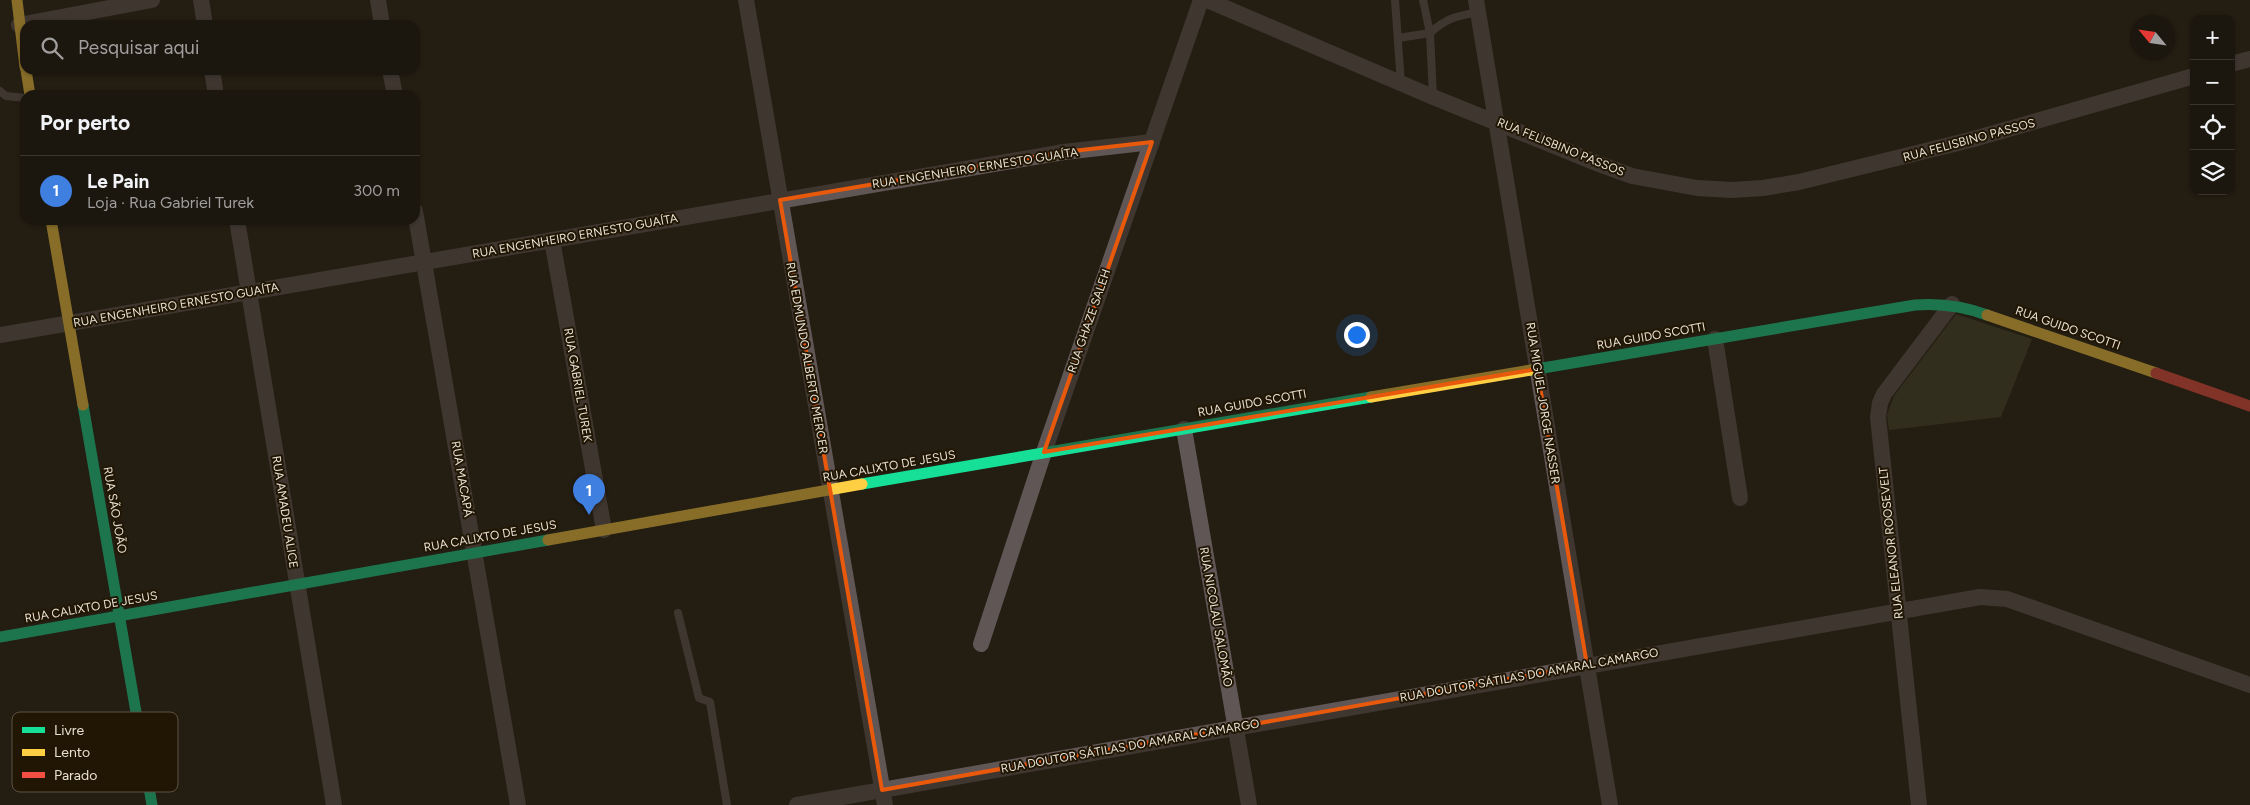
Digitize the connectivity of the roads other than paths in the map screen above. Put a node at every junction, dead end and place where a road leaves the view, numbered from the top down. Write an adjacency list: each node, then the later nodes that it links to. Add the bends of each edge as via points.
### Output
1 (16, 0): 14 (street)
2 (152, 0): 11 (street)
3 (200, 0): 12 (street)
4 (378, 0): 13 (street)
5 (746, 0): 33 (street, RUA EDMUNDO ALBERTO MERCER)
6 (1201, 0): 32 (street, RUA GHAZE SALEH)
7 (1207, 0): 24 (street, RUA FELISBINO PASSOS)
8 (1395, 0): 17 (lane)
9 (1423, 0): 16 (lane)
10 (1477, 6): 16 (lane, via 1442,22); 31 (street, RUA MIGUEL JORGE NASSER)
11 (46, 20)
12 (204, 20)
13 (381, 20)
14 (19, 25): 15 (street)
15 (20, 32)
16 (1430, 33): 17 (lane); 29 (lane)
17 (1398, 38): 24 (lane)
18 (2250, 59): 19 (street)
19 (2235, 63)
20 (26, 75): 25 (street)
21 (213, 75): 26 (street)
22 (391, 75): 27 (street)
23 (2190, 77): 31 (street, RUA FELISBINO PASSOS, via 1970,140 1763,188 1697,188 1632,176)
24 (1401, 84): 29 (street, RUA FELISBINO PASSOS)
25 (29, 90)
26 (215, 90)
27 (394, 90)
28 (0, 91): 30 (lane, via 6,96)
29 (1433, 98): 31 (street, RUA FELISBINO PASSOS)
30 (20, 99)
31 (1496, 122): 44 (street, RUA MIGUEL JORGE NASSER)
32 (1152, 142): 33 (street, RUA ENGENHEIRO ERNESTO GUAÍTA, via 1064,152); 47 (street, RUA GHAZE SALEH)
33 (780, 200): 37 (street, RUA ENGENHEIRO ERNESTO GUAÍTA); 48 (street, RUA EDMUNDO ALBERTO MERCER)
34 (52, 225): 41 (street, RUA SÃO JOÃO)
35 (238, 225): 39 (street, RUA AMADEU ALICE)
36 (417, 225): 38 (street, RUA MACAPÁ)
37 (552, 240): 38 (street, RUA ENGENHEIRO ERNESTO GUAÍTA); 50 (street, RUA GABRIEL TUREK)
38 (424, 262): 39 (street, RUA ENGENHEIRO ERNESTO GUAÍTA); 51 (street, RUA MACAPÁ)
39 (249, 292): 41 (street, RUA ENGENHEIRO ERNESTO GUAÍTA); 52 (street, RUA AMADEU ALICE)
40 (1952, 304): 43 (street, RUA GUIDO SCOTTI, via 1915,305); 45 (street, RUA GUIDO SCOTTI); 53 (street, RUA ELEANOR ROOSEVELT, via 1880,403 1878,416)
41 (69, 323): 42 (street, RUA ENGENHEIRO ERNESTO GUAÍTA); 55 (street, RUA SÃO JOÃO)
42 (0, 335)
43 (1715, 339): 44 (street, RUA GUIDO SCOTTI); 49 (street)
44 (1538, 369): 46 (street, RUA GUIDO SCOTTI); 58 (street, RUA MIGUEL JORGE NASSER)
45 (2250, 406)
46 (1184, 428): 47 (street, RUA GUIDO SCOTTI); 61 (street, RUA NICOLAU SALOMÃO)
47 (1044, 452): 48 (street, RUA CALIXTO DE JESUS); 57 (street, RUA GHAZE SALEH)
48 (830, 490): 50 (street, RUA CALIXTO DE JESUS); 63 (street, RUA EDMUNDO ALBERTO MERCER)
49 (1740, 498)
50 (604, 530): 51 (street, RUA CALIXTO DE JESUS)
51 (474, 553): 52 (street, RUA CALIXTO DE JESUS); 66 (street, RUA MACAPÁ)
52 (297, 584): 55 (street, RUA CALIXTO DE JESUS); 65 (street, RUA AMADEU ALICE)
53 (1898, 610): 58 (street, RUA DOUTOR SÁTILAS DO AMARAL CAMARGO); 59 (street, RUA DOUTOR SÁTILAS DO AMARAL CAMARGO, via 1980,596 2007,599); 71 (street, RUA ELEANOR ROOSEVELT)
54 (678, 613): 67 (lane, via 699,698 710,702)
55 (119, 616): 56 (street, RUA CALIXTO DE JESUS); 60 (street, RUA SÃO JOÃO)
56 (0, 637)
57 (981, 644)
58 (1587, 665): 61 (street, RUA DOUTOR SÁTILAS DO AMARAL CAMARGO); 70 (street, RUA MIGUEL JORGE NASSER)
59 (2250, 685)
60 (136, 712)
61 (1235, 727): 63 (street, RUA DOUTOR SÁTILAS DO AMARAL CAMARGO); 69 (street, RUA NICOLAU SALOMÃO)
62 (150, 792): 64 (street, RUA SÃO JOÃO)
63 (883, 798): 68 (street, RUA DOUTOR SÁTILAS DO AMARAL CAMARGO)
64 (152, 805)
65 (334, 805)
66 (518, 805)
67 (727, 805)
68 (798, 805)
69 (1249, 805)
70 (1610, 805)
71 (1919, 805)

